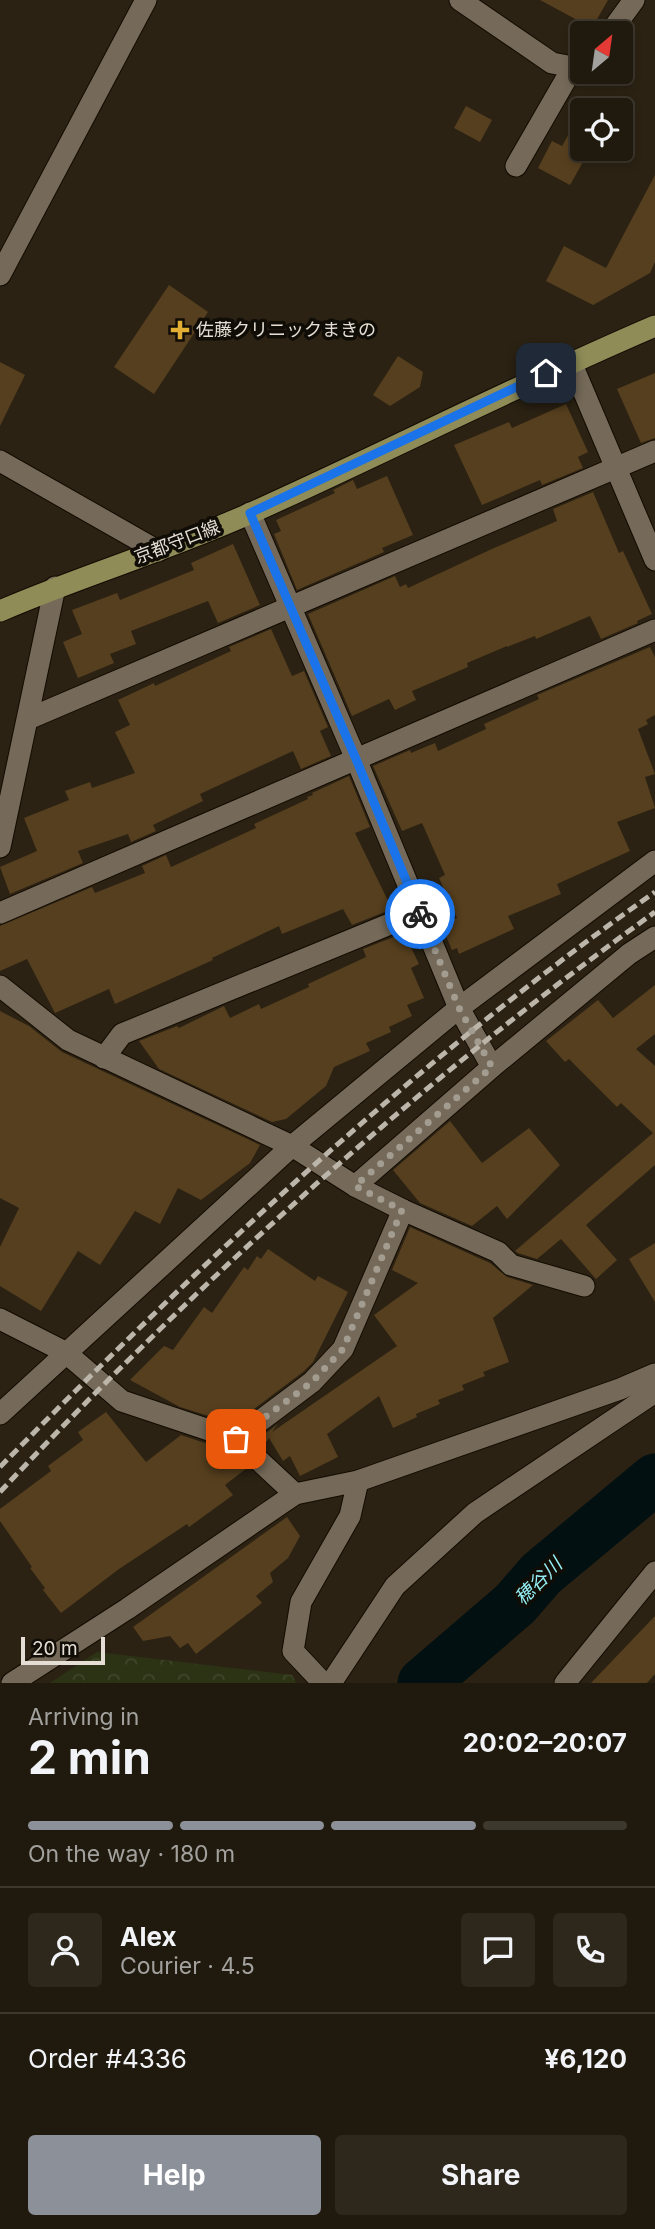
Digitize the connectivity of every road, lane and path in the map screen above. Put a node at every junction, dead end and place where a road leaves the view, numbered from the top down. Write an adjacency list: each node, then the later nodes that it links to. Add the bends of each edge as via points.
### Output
1 (146, 0): 8 (street)
2 (460, 0): 5 (street, via 552,63)
3 (634, 0): 4 (street)
4 (619, 21)
5 (570, 63)
6 (570, 76): 7 (street)
7 (516, 166)
8 (0, 275)
9 (655, 326): 10 (main road, 京都守口線)
10 (570, 362): 13 (street); 14 (main road, 京都守口線)
11 (655, 451): 13 (street)
12 (0, 461): 15 (street)
13 (616, 468): 16 (street); 18 (street)
14 (250, 513): 15 (main road, 京都守口線); 18 (street)
15 (158, 551): 17 (main road, 京都守口線)
16 (655, 560)
17 (55, 587): 19 (main road, 京都守口線); 21 (street)
18 (291, 607): 21 (street); 22 (street)
19 (0, 611)
20 (655, 630): 22 (street)
21 (28, 719): 23 (street)
22 (356, 759): 25 (street); 26 (street)
23 (0, 847)
24 (655, 861): 29 (street)
25 (419, 912): 29 (street); 30 (street, via 122,1034)
26 (0, 913)
27 (655, 937): 31 (street)
28 (0, 986): 30 (street, via 68,1041)
29 (459, 1008): 31 (street); 32 (street)
30 (104, 1058): 32 (street)
31 (492, 1067): 33 (street)
32 (292, 1146): 33 (street); 37 (street)
33 (355, 1186): 34 (street)
34 (402, 1210): 35 (street, via 498,1252 511,1265); 41 (street, via 343,1349 312,1382)
35 (584, 1286)
36 (0, 1319): 37 (street)
37 (65, 1352): 40 (street); 41 (street, via 122,1401)
38 (655, 1374): 42 (street)
39 (655, 1392): 47 (street, via 475,1513 395,1586)
40 (0, 1414)
41 (236, 1439): 43 (street)
42 (358, 1481): 43 (street); 46 (street, via 350,1516 301,1602 293,1651)
43 (295, 1494): 45 (street)
44 (655, 1572): 48 (street)
45 (12, 1683)
46 (323, 1683)
47 (331, 1683)
48 (565, 1683)

